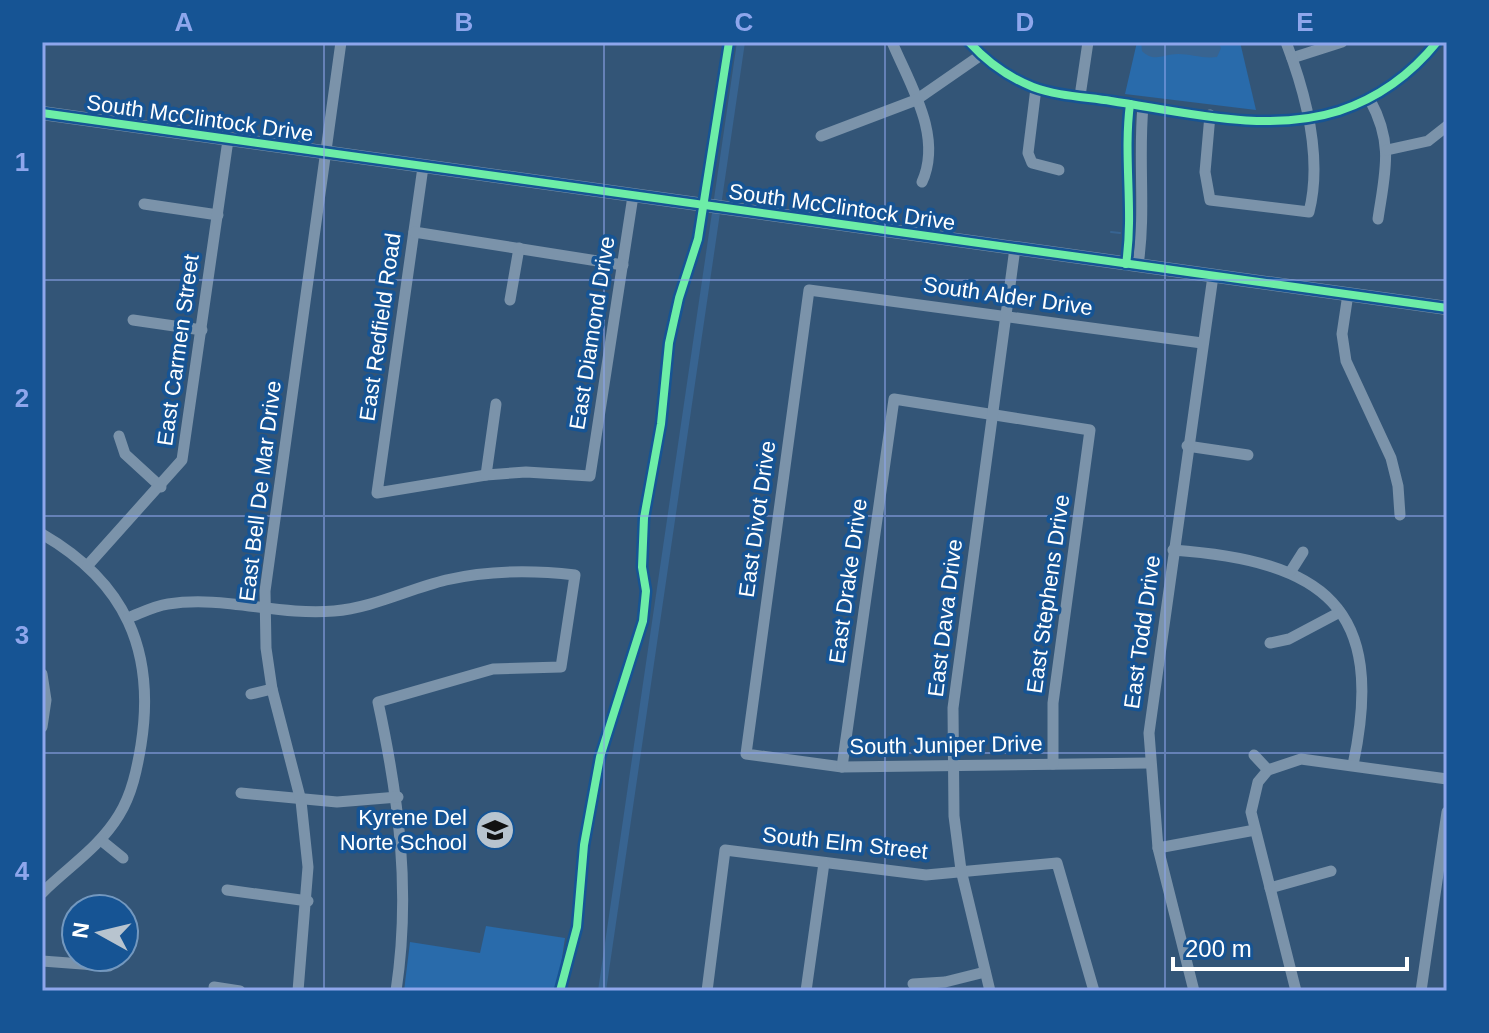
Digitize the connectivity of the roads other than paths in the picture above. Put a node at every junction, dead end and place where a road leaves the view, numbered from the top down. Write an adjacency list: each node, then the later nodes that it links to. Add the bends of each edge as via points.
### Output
1 (341, 42): 23 (street, East Bell De Mar Drive)
2 (892, 42): 12 (street)
3 (969, 42): 8 (street)
4 (1088, 42): 11 (street)
5 (1286, 42): 9 (street)
6 (1342, 42): 9 (street)
7 (1437, 42): 13 (street)
8 (981, 55): 10 (street); 12 (street)
9 (1292, 58): 18 (street)
10 (1036, 88): 11 (street); 25 (street, via 1028,153 1032,163)
11 (1080, 96): 14 (street)
12 (916, 100): 20 (street); 26 (street, via 931,145)
13 (1370, 100): 18 (street); 22 (street, via 1386,134)
14 (1130, 104): 15 (street); 34 (street, via 1125,145)
15 (1143, 106): 17 (street); 34 (street, via 1139,147 1144,226)
16 (42, 113): 21 (main road, South McClintock Drive)
17 (1210, 115): 18 (street); 18 (street, via 1205,172 1210,200 1309,212 1315,171)
18 (1307, 118)
19 (1447, 126): 22 (street, via 1428,141)
20 (821, 136)
21 (228, 140): 23 (main road, South McClintock Drive); 29 (street, East Carmen Street)
22 (1387, 150): 30 (street)
23 (325, 154): 24 (main road, South McClintock Drive); 58 (street, East Bell De Mar Drive)
24 (423, 167): 27 (main road, South McClintock Drive); 31 (street, East Redfield Road)
25 (1059, 170)
26 (922, 182)
27 (633, 196): 33 (main road, South McClintock Drive); 35 (street, East Diamond Drive)
28 (144, 204): 29 (street)
29 (218, 215): 43 (street, East Carmen Street)
30 (1378, 219)
31 (414, 232): 32 (street); 50 (street, East Redfield Road, via 377,493)
32 (519, 248): 35 (street); 39 (street)
33 (1015, 248): 34 (main road, South McClintock Drive); 41 (street, East Dava Drive)
34 (1132, 264): 36 (main road, South McClintock Drive)
35 (623, 265): 50 (street, East Diamond Drive, via 590,476)
36 (1213, 276): 38 (main road, South McClintock Drive); 44 (street, East Todd Drive)
37 (809, 290): 41 (street, South Alder Drive); 66 (street, East Divot Drive)
38 (1348, 294): 40 (main road, South McClintock Drive); 52 (street, via 1342,334 1346,361 1391,458)
39 (510, 300)
40 (1447, 308)
41 (1005, 316): 44 (street, South Alder Drive); 46 (street, East Dava Drive)
42 (133, 320): 43 (street)
43 (202, 330): 51 (street, East Carmen Street, via 182,460)
44 (1202, 343): 48 (street, East Todd Drive)
45 (496, 404): 50 (street)
46 (993, 414): 69 (street, East Stephens Drive, via 1090,430 1053,703); 71 (street, East Dava Drive, via 959,650); 72 (street, East Drake Drive, via 894,399)
47 (119, 436): 51 (street, via 125,454)
48 (1187, 446): 49 (street); 54 (street, East Todd Drive)
49 (1248, 455)
50 (486, 475)
51 (161, 487): 56 (street, East Carmen Street)
52 (1400, 515)
53 (42, 534): 56 (street)
54 (1173, 550): 57 (street); 68 (street, East Todd Drive, via 1152,699)
55 (1303, 552): 57 (street)
56 (88, 565): 60 (street)
57 (1291, 571): 59 (street)
58 (265, 610): 60 (street, via 185,602); 63 (street, East Bell De Mar Drive); 76 (street, via 337,611 447,580 494,573 575,575 561,667 493,669 378,702)
59 (1340, 612): 61 (street, via 1289,639); 70 (street, via 1361,663 1363,691)
60 (128, 618): 80 (street, via 143,672 142,737 128,799)
61 (1270, 643)
62 (42, 674): 65 (street)
63 (272, 689): 64 (street); 77 (street, East Bell De Mar Drive)
64 (251, 694)
65 (42, 727)
66 (746, 754): 72 (street, South Juniper Drive)
67 (1254, 755): 73 (street)
68 (1149, 763): 69 (street, South Juniper Drive); 81 (street, East Todd Drive)
69 (1053, 764): 71 (street, South Juniper Drive)
70 (1353, 765): 73 (street, via 1301,759); 74 (street)
71 (952, 766): 72 (street, South Juniper Drive); 84 (street, East Dava Drive)
72 (842, 767)
73 (1268, 770): 79 (street, via 1253,795)
74 (1447, 779)
75 (241, 793): 77 (street)
76 (398, 797): 77 (street); 95 (street, via 405,895)
77 (301, 801): 89 (street, East Bell De Mar Drive)
78 (1447, 812): 102 (street)
79 (1255, 830): 81 (street); 86 (street)
80 (102, 841): 82 (street); 88 (street)
81 (1158, 848): 100 (street, East Todd Drive)
82 (123, 858)
83 (824, 863): 84 (street, South Elm Street, via 897,874); 96 (street, South Elm Street, via 725,850); 97 (street)
84 (961, 870): 90 (street, East Dava Drive); 99 (street, South Elm Street, via 1057,863)
85 (1331, 871): 86 (street)
86 (1270, 888): 101 (street)
87 (227, 890): 89 (street)
88 (42, 893)
89 (308, 901): 94 (street, East Bell De Mar Drive)
90 (985, 972): 91 (street); 98 (street, East Dava Drive)
91 (913, 984)
92 (214, 987): 93 (street)
93 (240, 991)
94 (298, 991)
95 (396, 991)
96 (707, 991)
97 (806, 991)
98 (990, 991)
99 (1094, 991)
100 (1194, 991)
101 (1296, 991)
102 (1421, 991)

